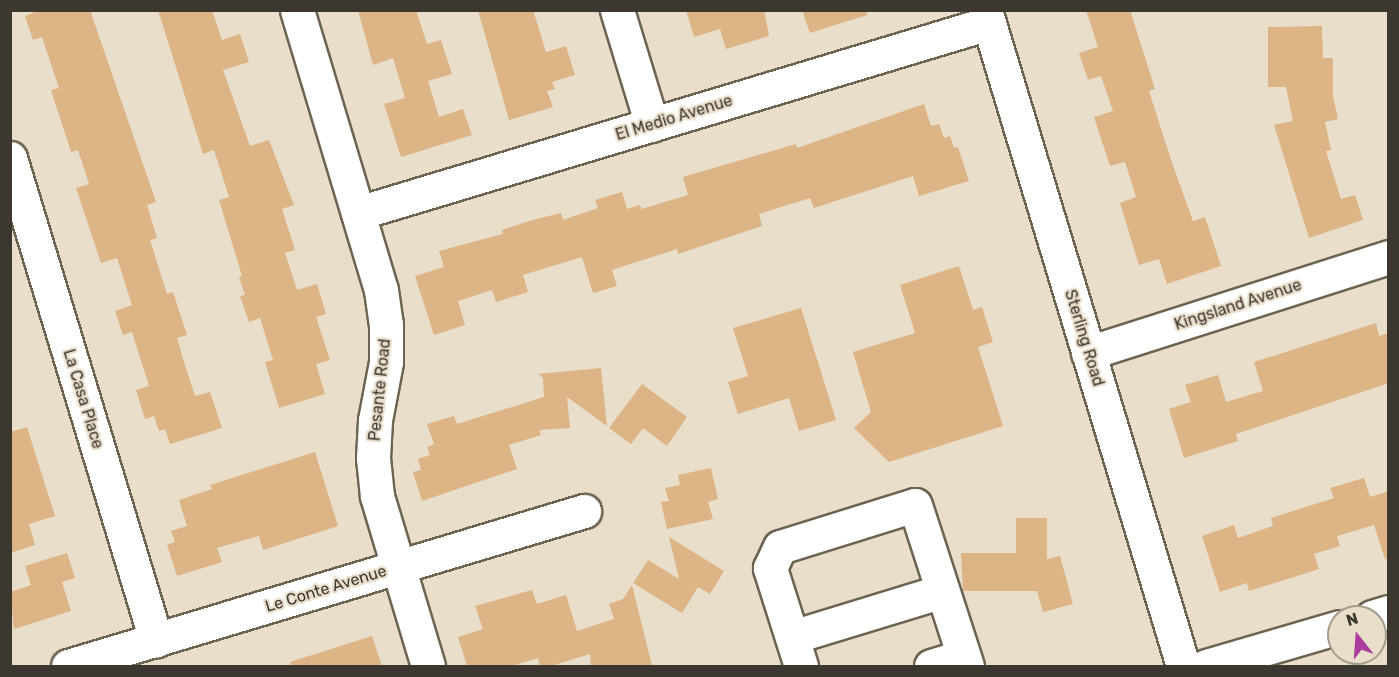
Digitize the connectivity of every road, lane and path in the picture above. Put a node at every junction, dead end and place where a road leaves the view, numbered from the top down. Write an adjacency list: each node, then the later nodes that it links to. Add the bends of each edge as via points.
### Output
1 (297, 10): 6 (street, Pesante Road)
2 (617, 10): 4 (street)
3 (987, 17): 4 (street, El Medio Avenue); 8 (street, Sterling Road)
4 (652, 125): 6 (street, El Medio Avenue)
5 (10, 158): 13 (street, La Casa Place)
6 (358, 213): 10 (street, Pesante Road, via 381,290 386,324 386,362 375,420 373,458 377,496)
7 (1389, 257): 8 (street, Kingsland Avenue)
8 (1088, 353): 19 (street, Sterling Road)
9 (584, 511): 10 (street, Le Conte Avenue)
10 (398, 567): 13 (street, Le Conte Avenue); 17 (street, Pesante Road)
11 (942, 591): 14 (street); 14 (street, via 915,506 780,547 770,568); 15 (street)
12 (1327, 631): 20 (street)
13 (156, 640): 16 (street, Le Conte Avenue)
14 (797, 652)
15 (966, 661): 18 (street)
16 (68, 666)
17 (428, 666)
18 (931, 666)
19 (1183, 666)
20 (1206, 666)

